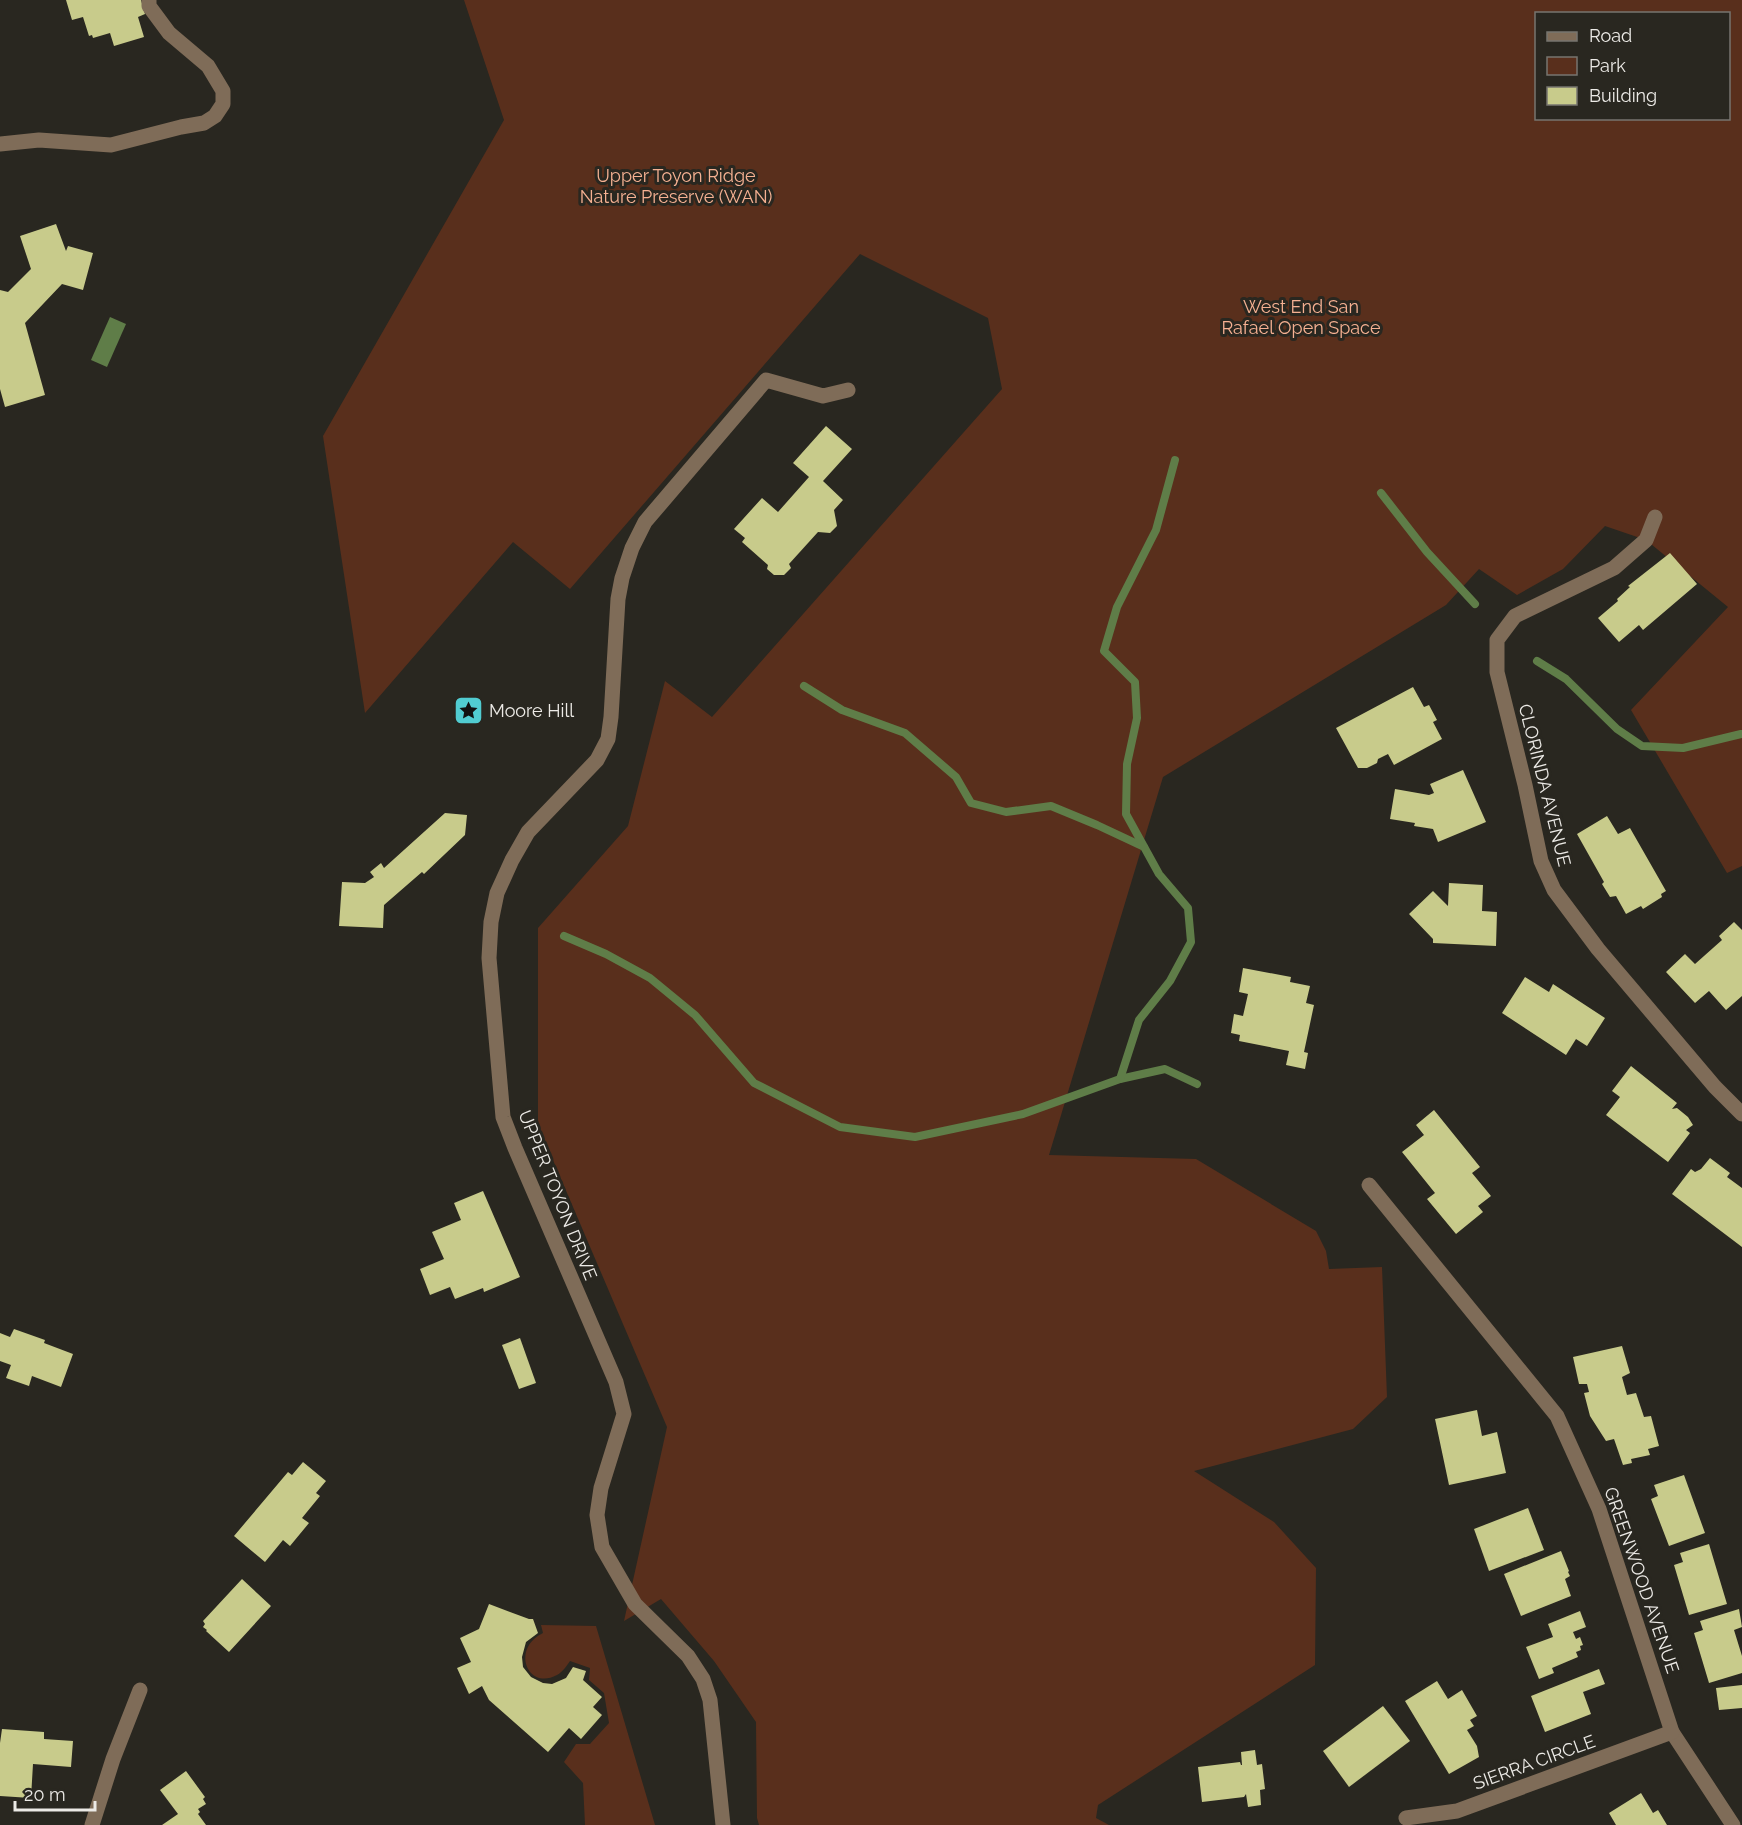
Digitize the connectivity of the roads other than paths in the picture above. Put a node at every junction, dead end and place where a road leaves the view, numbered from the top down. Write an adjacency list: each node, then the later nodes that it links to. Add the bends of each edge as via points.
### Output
1 (149, 0): 2 (street, via 149,6 169,33 208,66 223,91 223,104 215,116 204,123 111,145 39,140)
2 (0, 144)
3 (848, 390): 11 (street, UPPER TOYON DRIVE, via 823,396 766,380 645,522 632,548 618,599 608,739 597,760 528,832 497,893 492,922 489,958 503,1117 616,1382 624,1414 598,1506 602,1547 635,1604 688,1656 703,1679 710,1700)
4 (1655, 517): 5 (street, CLORINDA AVENUE, via 1646,540 1614,568 1515,616 1497,640 1497,672 1541,861 1554,890 1598,949 1714,1087)
5 (1742, 1114)
6 (1369, 1185): 8 (street, GREENWOOD AVENUE, via 1557,1416 1599,1509)
7 (140, 1690): 10 (street)
8 (1672, 1732): 9 (street, SIERRA CIRCLE, via 1457,1811); 12 (street, GREENWOOD AVENUE)
9 (1406, 1818)
10 (92, 1825)
11 (723, 1825)
12 (1733, 1825)

